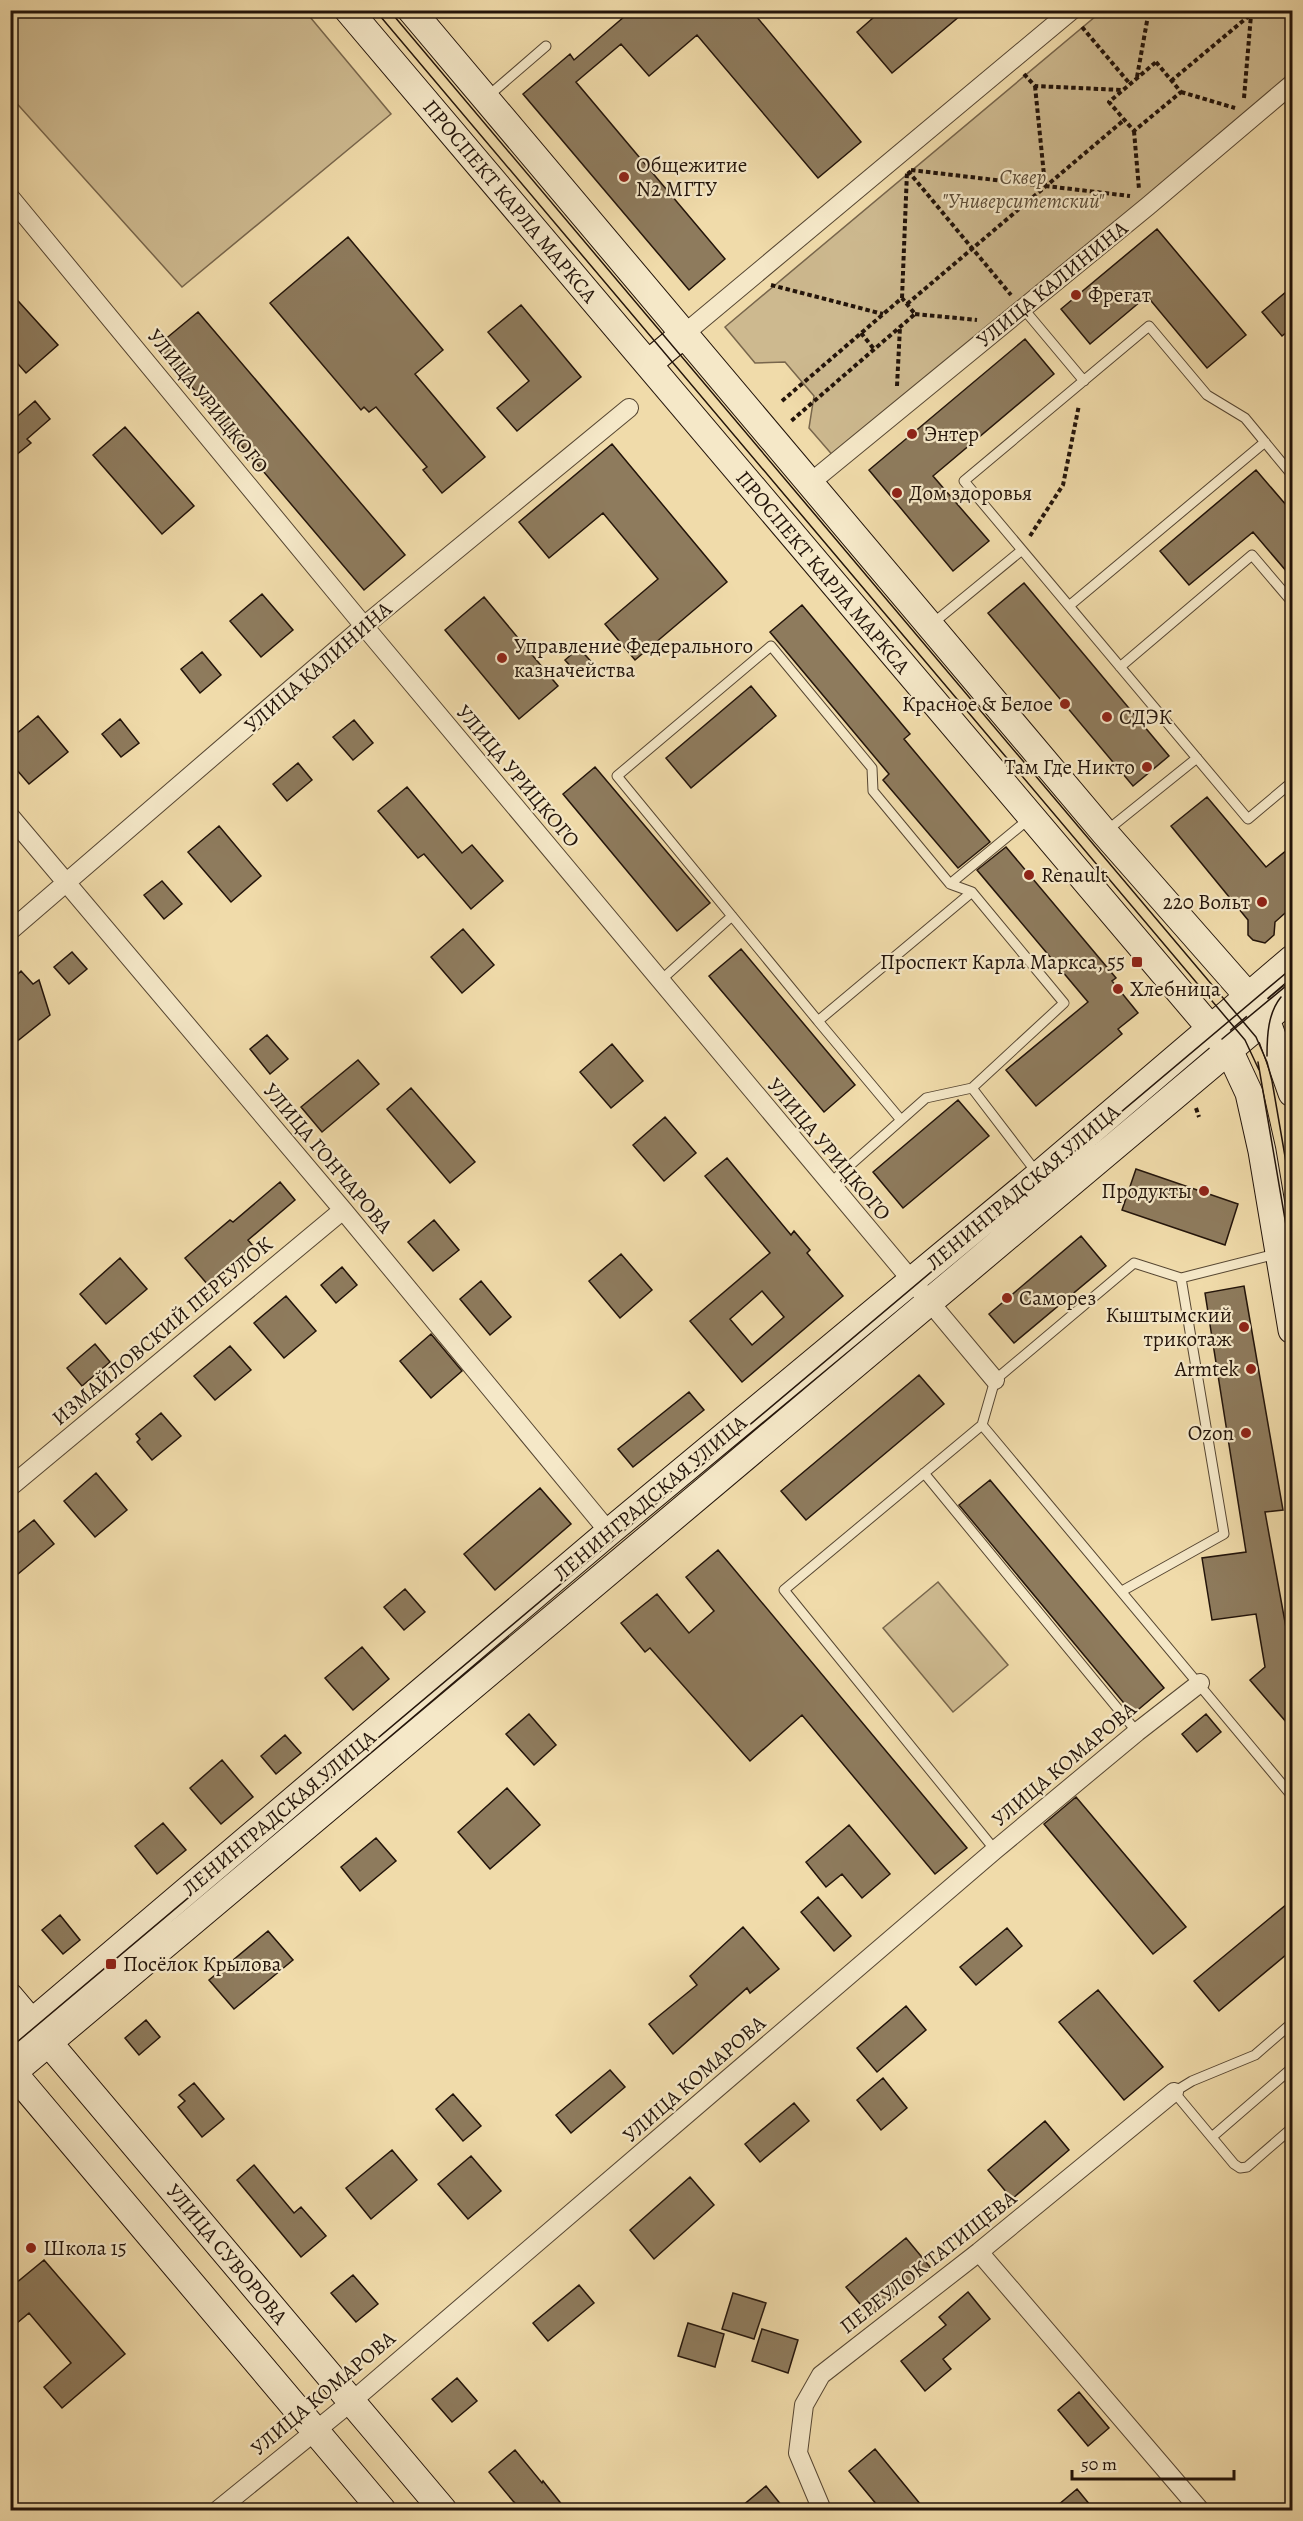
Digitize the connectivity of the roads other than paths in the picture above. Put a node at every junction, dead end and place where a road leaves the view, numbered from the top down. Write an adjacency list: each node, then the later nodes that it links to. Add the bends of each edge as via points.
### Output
1 (348, 10): 10 (main road, ПРОСПЕКТ КАРЛА МАРКСА)
2 (411, 10): 6 (main road)
3 (1071, 12): 9 (street, via 1012,60 902,163 749,279)
4 (546, 46): 6 (lane)
5 (1293, 84): 8 (street, УЛИЦА КАЛИНИНА)
6 (485, 98): 9 (main road)
7 (10, 197): 20 (street, УЛИЦА УРИЦКОГО)
8 (1022, 307): 11 (lane); 15 (street, УЛИЦА КАЛИНИНА)
9 (684, 334): 10 (main road); 15 (main road)
10 (648, 364): 25 (main road, ПРОСПЕКТ КАРЛА МАРКСА)
11 (1084, 381): 13 (lane, via 1149,326 1207,395 1245,418); 16 (lane, via 964,481)
12 (629, 408): 20 (street, УЛИЦА КАЛИНИНА)
13 (1265, 442): 14 (lane); 18 (lane)
14 (1293, 475)
15 (810, 483): 19 (main road)
16 (1022, 550): 18 (lane); 19 (lane)
17 (1293, 602): 21 (lane, via 1252,555)
18 (1069, 606): 21 (lane)
19 (930, 625): 26 (main road)
20 (364, 626): 27 (street, УЛИЦА КАЛИНИНА); 33 (street, УЛИЦА УРИЦКОГО)
21 (1120, 667): 22 (lane)
22 (1197, 758): 23 (lane, via 1248,819); 26 (lane)
23 (1293, 782)
24 (10, 816): 27 (street, УЛИЦА ГОНЧАРОВА)
25 (1031, 817): 28 (lane); 38 (main road, ПРОСПЕКТ КАРЛА МАРКСА)
26 (1104, 832): 34 (main road)
27 (68, 882): 31 (street, УЛИЦА КАЛИНИНА); 45 (street, УЛИЦА ГОНЧАРОВА)
28 (950, 884): 29 (lane); 30 (lane, via 873,791 872,768 771,646 617,776)
29 (972, 892): 37 (lane); 40 (lane, via 1064,1004)
30 (732, 916): 33 (lane); 37 (lane)
31 (10, 930)
32 (1293, 959): 34 (main road, ЛЕНИНГРАДСКАЯ УЛИЦА)
33 (660, 981): 44 (street, УЛИЦА УРИЦКОГО)
34 (1248, 997): 36 (main road); 38 (main road, ЛЕНИНГРАДСКАЯ УЛИЦА)
35 (1293, 997): 36 (main road, ЛЕНИНГРАДСКАЯ УЛИЦА)
36 (1266, 1019): 39 (main road, ЛЕНИНГРАДСКАЯ УЛИЦА); 41 (main road)
37 (818, 1021): 42 (lane)
38 (1211, 1028): 39 (main road, ПРОСПЕКТ КАРЛА МАРКСА); 43 (main road, ЛЕНИНГРАДСКАЯ УЛИЦА)
39 (1229, 1050): 46 (main road, ПРОСПЕКТ КАРЛА МАРКСА, via 1249,1093); 50 (main road, ЛЕНИНГРАДСКАЯ УЛИЦА)
40 (972, 1088): 42 (lane, via 926,1098); 43 (lane)
41 (1293, 1093)
42 (901, 1120): 44 (lane)
43 (1038, 1175): 48 (main road, ЛЕНИНГРАДСКАЯ УЛИЦА)
44 (830, 1184): 48 (street, УЛИЦА УРИЦКОГО)
45 (343, 1210): 55 (street, ИЗМАЙЛОВСКИЙ ПЕРЕУЛОК); 56 (street, УЛИЦА ГОНЧАРОВА)
46 (1278, 1253): 47 (lane); 49 (main road, ПРОСПЕКТ КАРЛА МАРКСА)
47 (1181, 1278): 52 (lane, via 1134,1263); 57 (lane, via 1224,1534)
48 (910, 1281): 50 (street, УЛИЦА УРИЦКОГО); 56 (main road, ЛЕНИНГРАДСКАЯ УЛИЦА)
49 (1288, 1286): 51 (main road, ПРОСПЕКТ КАРЛА МАРКСА)
50 (929, 1303): 52 (street, УЛИЦА УРИЦКОГО); 66 (main road, ЛЕНИНГРАДСКАЯ УЛИЦА)
51 (1293, 1330)
52 (995, 1380): 53 (lane)
53 (982, 1425): 54 (lane); 57 (lane)
54 (924, 1473): 59 (lane); 61 (lane, via 784,1590)
55 (10, 1486)
56 (609, 1532): 63 (main road, ЛЕНИНГРАДСКАЯ УЛИЦА)
57 (1122, 1591): 58 (lane)
58 (1200, 1683): 59 (street, УЛИЦА КОМАРОВА); 60 (lane)
59 (1137, 1732): 61 (street, УЛИЦА КОМАРОВА)
60 (1293, 1796)
61 (995, 1850): 73 (street, УЛИЦА КОМАРОВА)
62 (10, 1997): 63 (main road, УЛИЦА СУВОРОВА)
63 (32, 2023): 65 (main road, ЛЕНИНГРАДСКАЯ УЛИЦА); 66 (main road, УЛИЦА СУВОРОВА)
64 (1293, 2024): 69 (lane, via 1255,2055)
65 (10, 2041)
66 (50, 2044): 68 (main road, ЛЕНИНГРАДСКАЯ УЛИЦА); 73 (main road, УЛИЦА СУВОРОВА)
67 (1293, 2068): 71 (lane)
68 (12, 2072): 74 (main road)
69 (1174, 2092): 71 (lane); 72 (street, ПЕРЕУЛОК ТАТИЩЕВА)
70 (1293, 2128): 71 (lane, via 1247,2167 1240,2168)
71 (1212, 2137)
72 (979, 2252): 78 (street, ПЕРЕУЛОК ТАТИЩЕВА, via 821,2375 804,2405 798,2452); 79 (street)
73 (351, 2402): 74 (street, УЛИЦА КОМАРОВА); 77 (main road, УЛИЦА СУВОРОВА)
74 (316, 2431): 75 (street, УЛИЦА КОМАРОВА); 76 (main road)
75 (218, 2511)
76 (382, 2511)
77 (443, 2511)
78 (822, 2511)
79 (1200, 2511)

